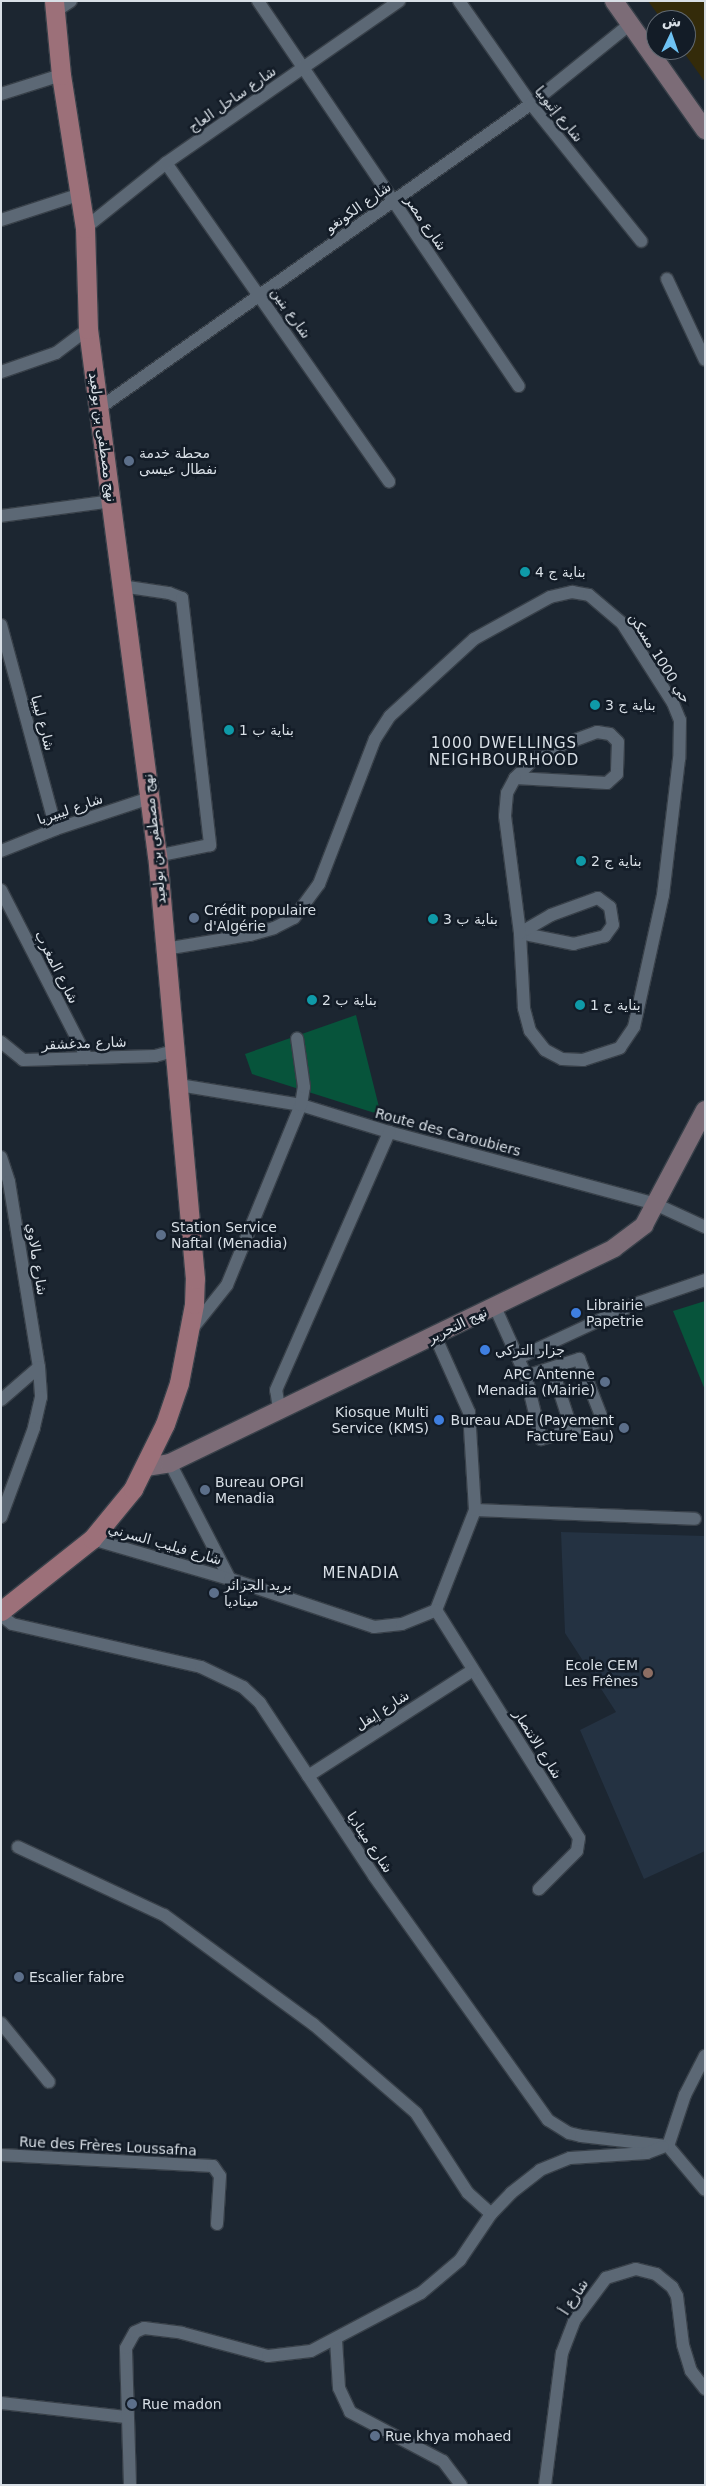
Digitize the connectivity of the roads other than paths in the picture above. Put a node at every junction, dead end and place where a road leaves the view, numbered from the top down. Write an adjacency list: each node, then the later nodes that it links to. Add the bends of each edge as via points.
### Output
1 (258, 1): 7 (street, شارع مصر)
2 (399, 1): 7 (street, شارع ساحل العاج)
3 (459, 1): 10 (street, شارع إثيوبيا)
4 (614, 1): 6 (street)
5 (60, 4): 8 (main road, نهج مصطفى بن بولعيد)
6 (630, 24): 10 (street, شارع الكونغو); 11 (street)
7 (304, 68): 12 (street, شارع ساحل العاج); 14 (street, شارع مصر)
8 (61, 75): 9 (street); 13 (main road, نهج مصطفى بن بولعيد)
9 (1, 94)
10 (531, 104): 14 (street, شارع الكونغو); 17 (street, شارع إثيوبيا)
11 (705, 130)
12 (166, 163): 16 (street, شارع ساحل العاج); 19 (street, شارع بنين)
13 (81, 194): 15 (street); 16 (main road, نهج مصطفى بن بولعيد)
14 (393, 201): 19 (street, شارع الكونغو); 23 (street, شارع مصر)
15 (1, 220)
16 (85, 228): 20 (main road, نهج مصطفى بن بولعيد)
17 (641, 241)
18 (667, 279): 21 (street)
19 (260, 294): 24 (street, شارع الكونغو); 25 (street, شارع بنين)
20 (88, 329): 22 (street, via 56,353); 24 (main road, نهج مصطفى بن بولعيد)
21 (705, 360)
22 (1, 372)
23 (519, 386)
24 (98, 410): 26 (main road, نهج مصطفى بن بولعيد)
25 (389, 482)
26 (112, 501): 27 (street); 28 (main road, نهج مصطفى بن بولعيد)
27 (1, 516)
28 (121, 586): 31 (main road, نهج مصطفى بن بولعيد); 34 (street, via 170,593 182,598 210,845)
29 (1, 625): 32 (street, شارع ليبيا)
30 (515, 778): 30 (street, حي 1000 مسكن, via 607,783 617,774 618,742 610,734 589,735 540,753); 36 (street, حي 1000 مسكن, via 507,794 504,816)
31 (150, 798): 32 (street, شارع ليبيريا); 34 (main road, نهج مصطفى بن بولعيد)
32 (56, 829): 33 (street, شارع ليبيريا)
33 (1, 851)
34 (157, 856): 37 (main road, نهج مصطفى بن بولعيد)
35 (1, 890): 41 (street, شارع المغرب)
36 (520, 933): 36 (street, via 574,944 606,936 613,925 610,907 598,898 551,915); 37 (street, حي 1000 مسكن, via 524,1008 530,1031 545,1050 562,1059 583,1060 620,1048 634,1026 663,895 679,759 680,720 673,703 622,623 590,595 572,592 550,597 474,638 390,716 375,739 319,884 294,918 250,935)
37 (165, 949): 40 (main road, نهج مصطفى بن بولعيد)
38 (297, 1038): 43 (street, via 304,1087)
39 (1, 1042): 41 (street, شارع مدغشقر, via 23,1060)
40 (174, 1051): 41 (street, شارع مدغشقر, via 155,1056); 42 (main road, نهج مصطفى بن بولعيد)
41 (87, 1058)
42 (179, 1085): 43 (street, Route des Caroubiers); 51 (main road, نهج مصطفى بن بولعيد, via 195,1279)
43 (301, 1105): 45 (street, Route des Caroubiers); 51 (street, via 227,1285)
44 (705, 1110): 47 (street, نهج التحرير)
45 (389, 1132): 47 (street, Route des Caroubiers); 58 (street, via 276,1390)
46 (1, 1157): 54 (street, شارع مالاوي, via 9,1182)
47 (655, 1204): 48 (street, Route des Caroubiers); 50 (street, نهج التحرير, via 644,1226 614,1248)
48 (705, 1227)
49 (705, 1280): 53 (street, via 632,1305)
50 (495, 1307): 52 (street, نهج التحرير); 53 (street)
51 (192, 1329): 61 (main road, نهج مصطفى بن بولعيد, via 179,1383)
52 (435, 1336): 58 (street, نهج التحرير); 62 (street, via 470,1412)
53 (518, 1358): 56 (street)
54 (39, 1368): 57 (street); 63 (street, شارع مالاوي, via 41,1397 34,1428)
55 (552, 1368): 56 (street); 59 (street); 59 (street, via 579,1359 603,1421)
56 (526, 1376): 59 (street, via 541,1439)
57 (1, 1400)
58 (279, 1408): 60 (street, نهج التحرير)
59 (572, 1430)
60 (170, 1463): 61 (street, نهج التحرير); 66 (street, شارع فيليب السرني)
61 (146, 1467): 65 (main road, نهج مصطفى بن بولعيد, via 118,1511)
62 (475, 1510): 64 (street); 67 (street)
63 (1, 1517)
64 (695, 1519)
65 (92, 1539): 66 (street, شارع فيليب السرني); 68 (main road, نهج مصطفى بن بولعيد)
66 (230, 1579): 67 (street, شارع فيليب السرني, via 374,1627 402,1624)
67 (436, 1610): 70 (street, شارع الانتصار)
68 (1, 1611)
69 (1, 1615): 71 (street, شارع ميناديا, via 12,1624 223,1675 260,1703)
70 (473, 1670): 71 (street, شارع إيفل); 73 (street, شارع الانتصار, via 579,1838 577,1851)
71 (308, 1776): 77 (street, شارع ميناديا, via 374,1876 548,2120 569,2133 581,2136)
72 (18, 1847): 80 (street, via 164,1915 313,2024 416,2113 468,2193)
73 (539, 1889)
74 (1, 2023): 76 (street)
75 (705, 2056): 77 (street, via 688,2086)
76 (49, 2082)
77 (668, 2146): 79 (street); 80 (street, via 647,2153 570,2158 554,2163 526,2179)
78 (1, 2156): 81 (street, Rue des Frères Loussafna, via 213,2166 220,2176)
79 (705, 2190)
80 (491, 2214): 82 (street, via 460,2260 422,2293)
81 (217, 2224)
82 (336, 2340): 85 (street, via 312,2351 268,2356 182,2333 140,2330 132,2335 126,2348); 87 (street, via 339,2388 350,2412 443,2461)
83 (705, 2389): 88 (street, شارع أ, via 691,2371 683,2345 677,2296 672,2287 656,2274 636,2268 606,2278 574,2322 562,2353)
84 (1, 2403): 85 (street)
85 (126, 2416): 86 (street)
86 (130, 2485)
87 (461, 2485)
88 (545, 2485)

